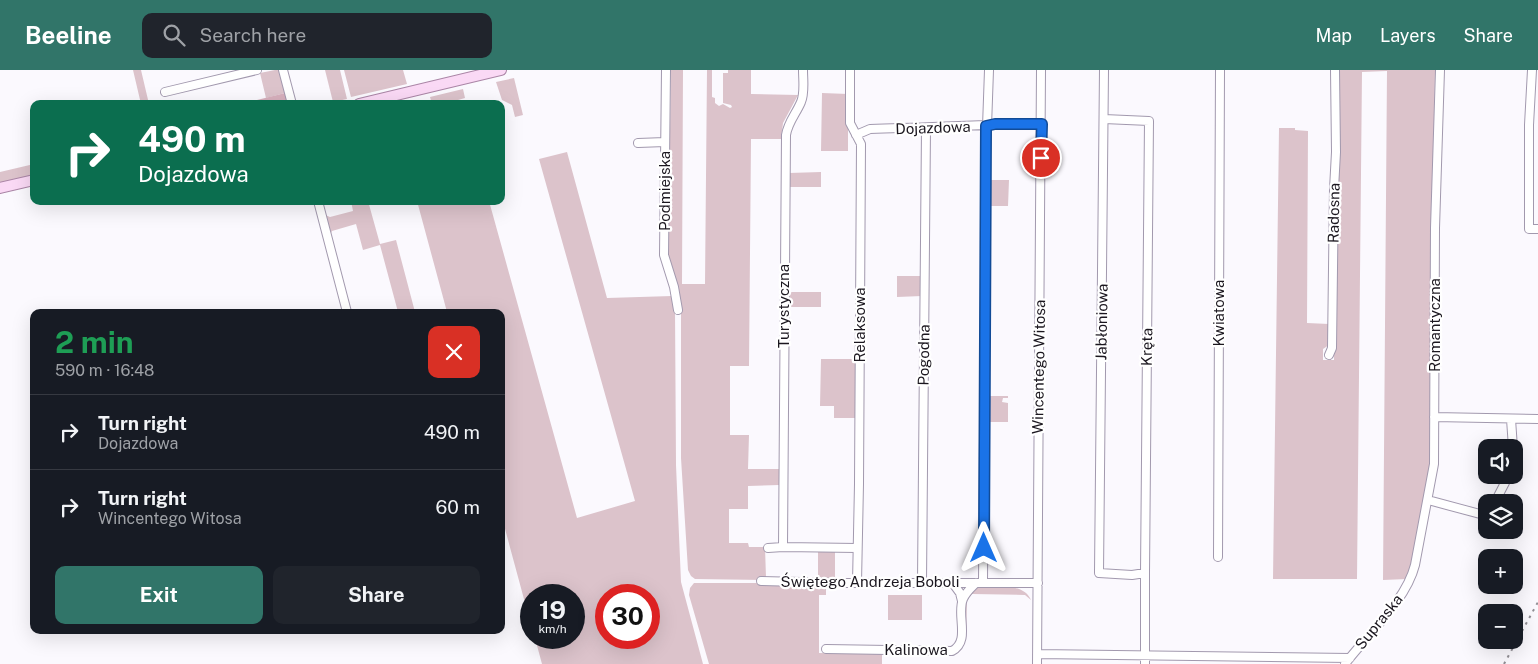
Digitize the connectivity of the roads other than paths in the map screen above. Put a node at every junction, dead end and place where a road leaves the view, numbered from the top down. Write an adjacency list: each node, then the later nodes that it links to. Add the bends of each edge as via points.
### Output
1 (257, 70): 14 (street)
2 (283, 70): 15 (street)
3 (501, 70): 16 (main road)
4 (666, 70): 24 (street, Podmiejska)
5 (803, 70): 41 (street, Turystyczna, via 801,102 787,126 786,135)
6 (850, 70): 23 (street, Relaksowa, via 850,123)
7 (989, 70): 21 (street)
8 (1041, 70): 18 (street, Wincentego Witosa)
9 (1104, 70): 17 (street, Jabłoniowa)
10 (1220, 70): 44 (street, Kwiatowa)
11 (1335, 70): 34 (street, Radosna, via 1332,348)
12 (1440, 70): 35 (street, Romantyczna)
13 (1532, 70): 20 (street)
14 (165, 92)
15 (291, 100)
16 (375, 100)
17 (1104, 120): 45 (street, Kręta, via 1150,121); 45 (street, Jabłoniowa, via 1099,573)
18 (1042, 124): 21 (street, Dojazdowa); 52 (street, Wincentego Witosa)
19 (1538, 124): 20 (street)
20 (1529, 125): 29 (street)
21 (986, 126): 22 (street, Dojazdowa); 51 (street)
22 (926, 128): 23 (street, Dojazdowa, via 870,129); 48 (street, Pogodna)
23 (856, 135): 43 (street, Relaksowa, via 861,144)
24 (665, 142): 25 (street); 33 (street, Podmiejska, via 664,254)
25 (638, 143)
26 (30, 181): 27 (main road)
27 (0, 188)
28 (1538, 193): 29 (street)
29 (1529, 194): 31 (street, via 1529,229)
30 (319, 205): 32 (street)
31 (1538, 229)
32 (345, 309)
33 (678, 310)
34 (1328, 354)
35 (1434, 417): 36 (street); 39 (street, Romantyczna, via 1434,464)
36 (1511, 419): 37 (street); 38 (street)
37 (1538, 419)
38 (1512, 439)
39 (1428, 500): 40 (street); 46 (street, Romantyczna)
40 (1478, 513)
41 (783, 547): 42 (street); 43 (street)
42 (768, 548)
43 (857, 548): 50 (street, Relaksowa)
44 (1218, 557)
45 (1145, 573): 56 (street)
46 (1411, 578): 57 (street, Supraska)
47 (761, 581): 50 (street, Świętego Andrzeja Boboli)
48 (922, 582): 49 (street, Świętego Andrzeja Boboli); 50 (street, Świętego Andrzeja Boboli)
49 (952, 582): 51 (street, Świętego Andrzeja Boboli); 53 (street, Kalinowa)
50 (857, 583)
51 (980, 583): 52 (street, Świętego Andrzeja Boboli); 53 (street, via 970,589)
52 (1038, 583): 55 (street, Wincentego Witosa)
53 (962, 601): 54 (street, Kalinowa, via 961,642 952,651)
54 (826, 649)
55 (1037, 654): 56 (street); 58 (street, Wincentego Witosa)
56 (1145, 655): 57 (street); 59 (street)
57 (1347, 661)
58 (1037, 664)
59 (1145, 664)

